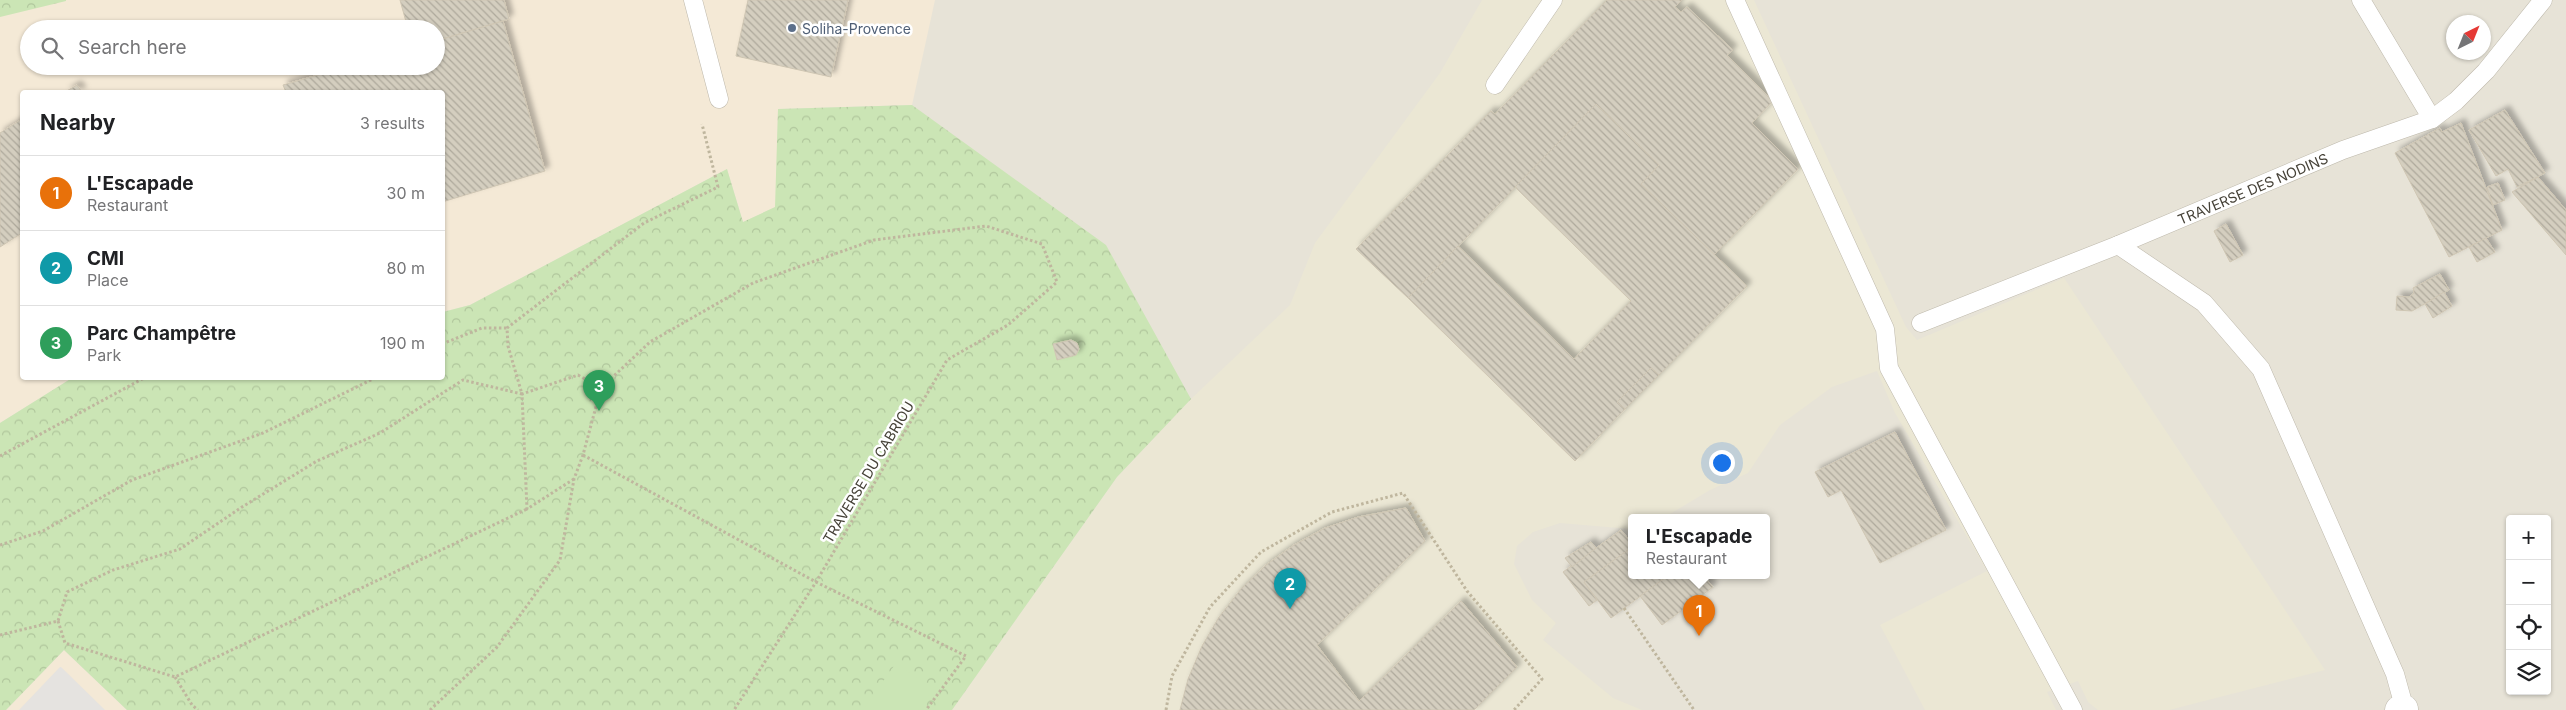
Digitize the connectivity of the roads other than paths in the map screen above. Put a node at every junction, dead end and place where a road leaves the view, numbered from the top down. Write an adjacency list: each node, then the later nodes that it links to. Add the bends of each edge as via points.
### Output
1 (692, 0): 7 (lane)
2 (1552, 0): 6 (lane)
3 (1736, 0): 11 (lane, via 1886,329 1889,368)
4 (2361, 0): 8 (lane)
5 (2543, 0): 8 (lane, TRAVERSE DES NODINS, via 2486,71)
6 (1495, 85)
7 (719, 99)
8 (2432, 119): 9 (lane, TRAVERSE DES NODINS, via 2343,150)
9 (2118, 245): 10 (lane, TRAVERSE DES NODINS); 12 (lane, via 2204,303 2261,369 2395,674)
10 (1921, 323)
11 (2074, 710)
12 (2403, 710)

